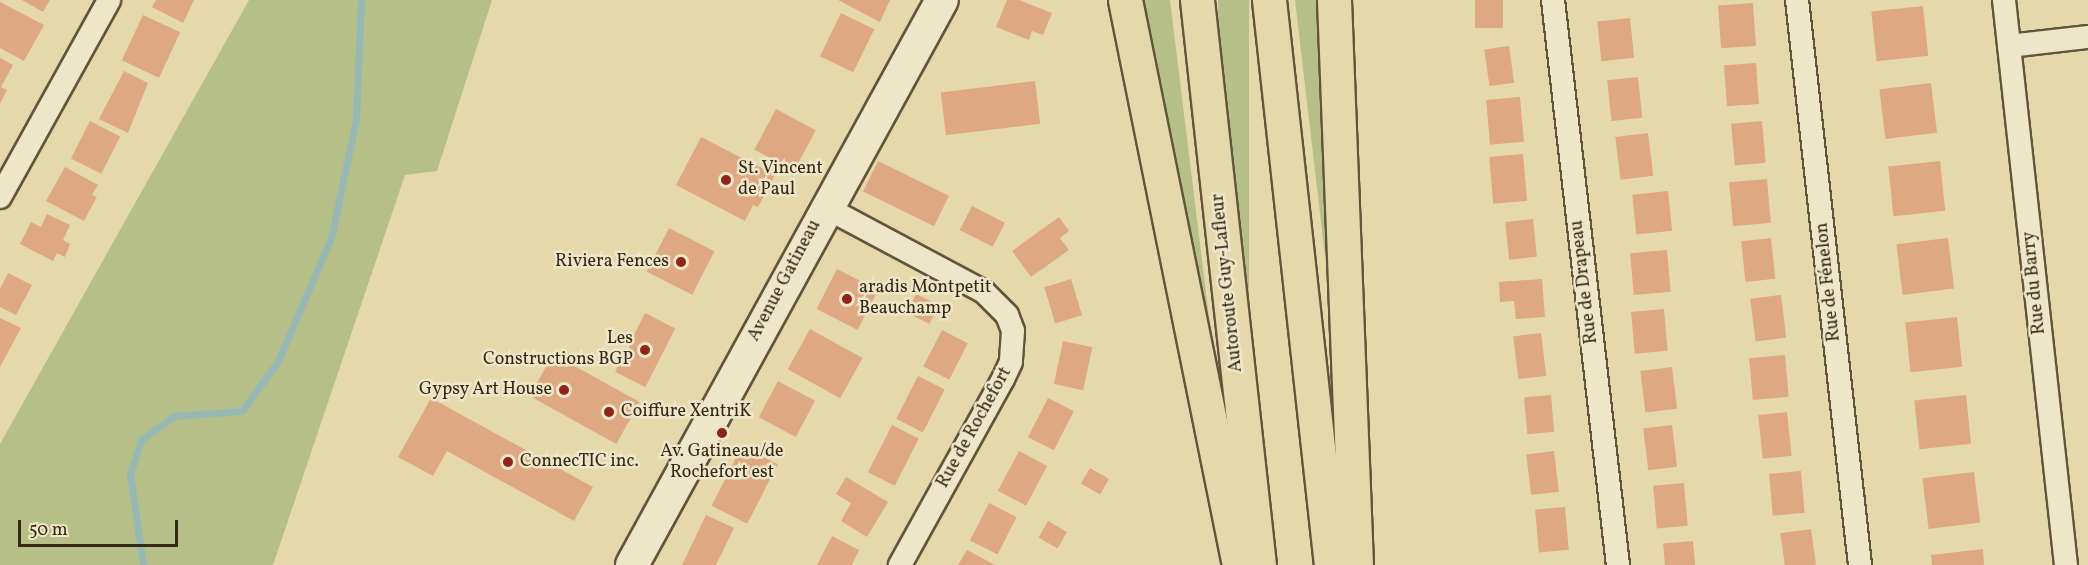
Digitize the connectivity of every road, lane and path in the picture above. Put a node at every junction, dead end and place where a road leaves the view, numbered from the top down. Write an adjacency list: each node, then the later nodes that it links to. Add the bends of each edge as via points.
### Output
1 (109, 0): 12 (street)
2 (942, 0): 13 (street, Avenue Gatineau)
3 (1125, 0): 16 (highway)
4 (1197, 0): 17 (highway, Autoroute Guy-Lafleur)
5 (1269, 0): 18 (highway)
6 (1334, 0): 19 (highway)
7 (1552, 0): 20 (street, Rue de Drapeau)
8 (1797, 0): 21 (street, Rue de Fénelon)
9 (2004, 0): 11 (street, Rue du Barry)
10 (2088, 37): 11 (street)
11 (2008, 46): 22 (street, Rue du Barry)
12 (0, 197)
13 (825, 207): 14 (street, Avenue Gatineau); 15 (street, Rue de Rochefort, via 984,292 1007,315 1013,332 1011,362 1003,379)
14 (632, 565)
15 (900, 565)
16 (1239, 565)
17 (1259, 565)
18 (1331, 565)
19 (1356, 565)
20 (1618, 565)
21 (1860, 565)
22 (2066, 565)

